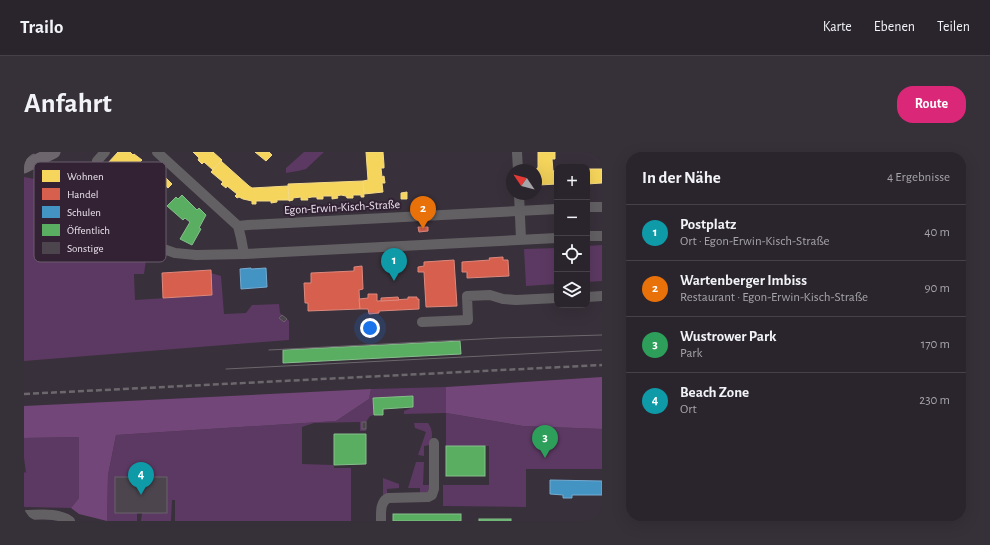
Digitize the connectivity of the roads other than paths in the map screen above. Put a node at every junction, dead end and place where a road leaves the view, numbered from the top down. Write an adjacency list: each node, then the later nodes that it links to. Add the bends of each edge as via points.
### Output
1 (24, 152): 7 (street)
2 (54, 152): 7 (main road)
3 (105, 152): 6 (street)
4 (157, 152): 14 (street)
5 (517, 152): 8 (street)
6 (97, 162)
7 (30, 164)
8 (518, 164)
9 (519, 200): 13 (street)
10 (590, 207): 11 (street)
11 (602, 207)
12 (554, 209): 13 (street, Egon-Erwin-Kisch-Straße)
13 (519, 211): 14 (street, Egon-Erwin-Kisch-Straße); 18 (street)
14 (238, 226): 20 (street)
15 (590, 236): 16 (street)
16 (602, 236)
17 (554, 238): 18 (street)
18 (522, 239): 20 (street)
19 (166, 250): 20 (street, via 189,255)
20 (244, 254)
21 (602, 296): 22 (street)
22 (590, 297)
23 (554, 298): 24 (street, via 516,300 490,295 467,296 468,320)
24 (422, 322)
25 (434, 443): 28 (street, via 432,495 384,500)
26 (24, 515): 27 (street, via 61,516)
27 (70, 521)
28 (381, 521)

